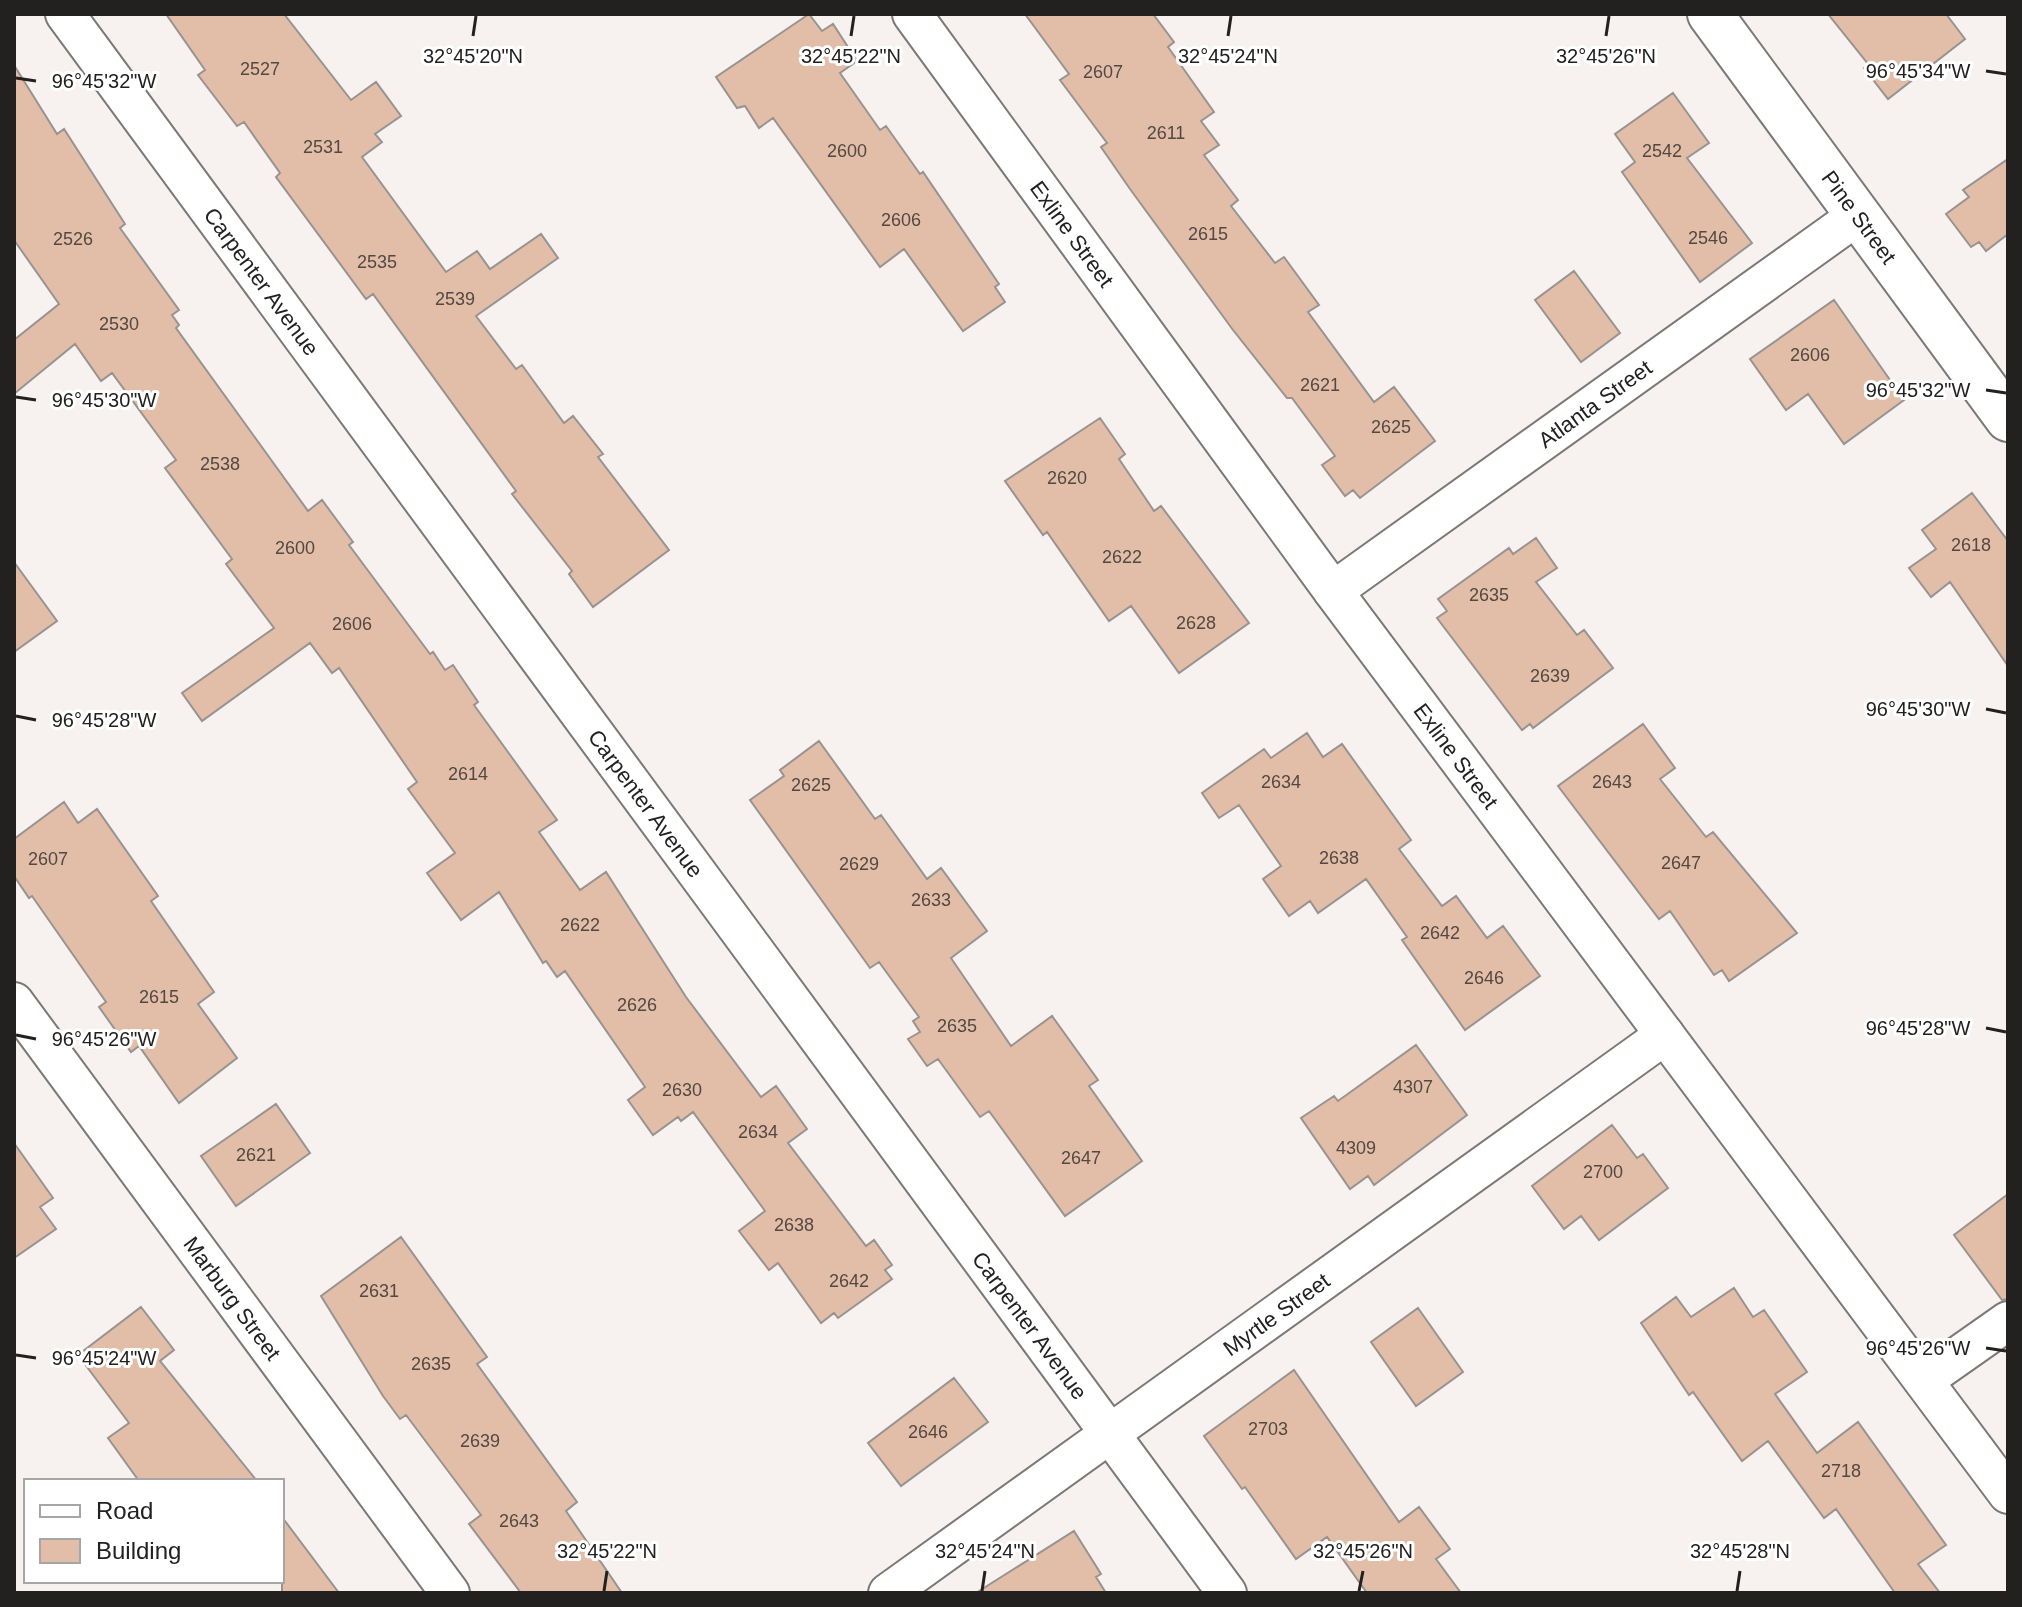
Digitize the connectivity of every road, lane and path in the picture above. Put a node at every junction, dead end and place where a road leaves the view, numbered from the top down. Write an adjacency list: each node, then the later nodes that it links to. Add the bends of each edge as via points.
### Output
1 (65, 14): 11 (street, Carpenter Avenue)
2 (912, 14): 6 (street, Exline Street)
3 (1710, 14): 4 (street, Pine Street)
4 (1857, 216): 5 (street, Pine Street); 6 (street, Atlanta Street)
5 (2008, 419)
6 (1333, 591): 8 (street, Exline Street)
7 (14, 1002): 13 (street, Marburg Street)
8 (1665, 1035): 10 (street, Exline Street); 11 (street, Myrtle Street)
9 (2008, 1321): 10 (street)
10 (1924, 1380): 12 (street, Exline Street)
11 (1110, 1435): 14 (street, Myrtle Street); 15 (street, Carpenter Avenue)
12 (2008, 1494)
13 (450, 1593)
14 (888, 1593)
15 (1227, 1593)

